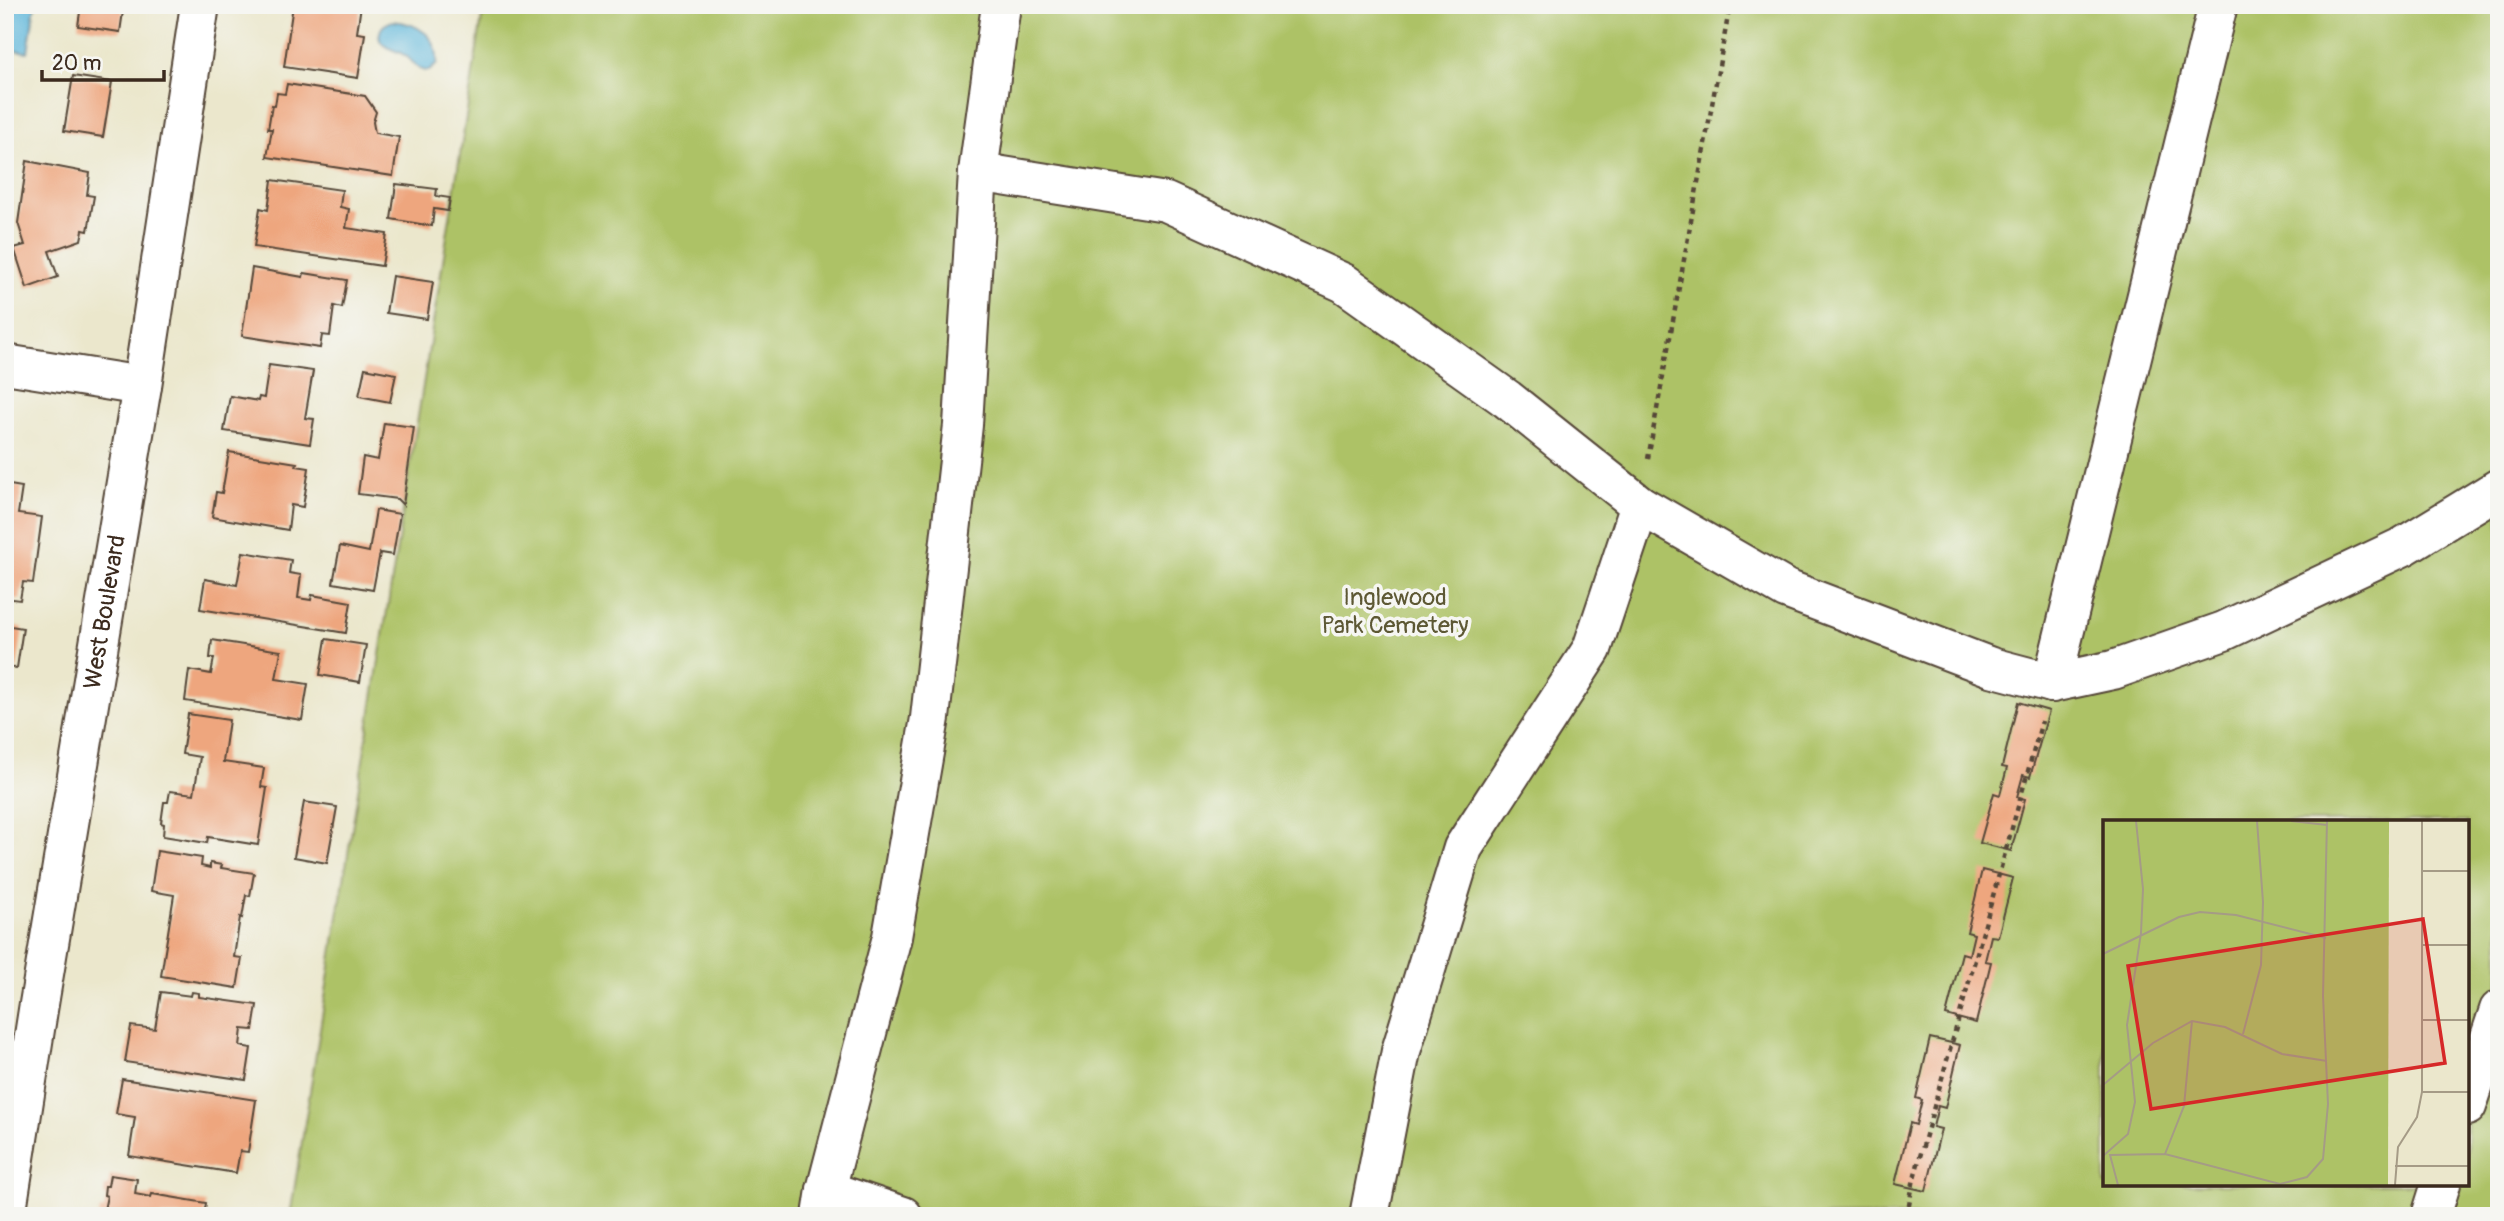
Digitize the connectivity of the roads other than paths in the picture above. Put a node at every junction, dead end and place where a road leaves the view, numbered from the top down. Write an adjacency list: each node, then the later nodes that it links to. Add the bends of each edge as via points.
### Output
1 (200, 5): 6 (street, West Boulevard)
2 (1001, 5): 4 (street)
3 (2218, 5): 9 (street)
4 (978, 172): 8 (street, via 1166,202 1344,284 1507,399); 14 (street, via 963,425 930,718 892,937)
5 (5, 364): 6 (street)
6 (142, 386): 10 (street, West Boulevard)
7 (2499, 488): 9 (street, via 2404,546 2224,631 2113,670)
8 (1640, 505): 9 (street, via 1786,589 1991,667); 17 (street, via 1592,649 1463,848 1401,1051)
9 (2052, 683)
10 (22, 1008): 15 (street, West Boulevard)
11 (2499, 1010): 12 (street)
12 (2469, 1100)
13 (2440, 1186): 18 (street)
14 (824, 1203): 16 (street)
15 (6, 1216)
16 (903, 1216)
17 (1369, 1216)
18 (2431, 1216)

